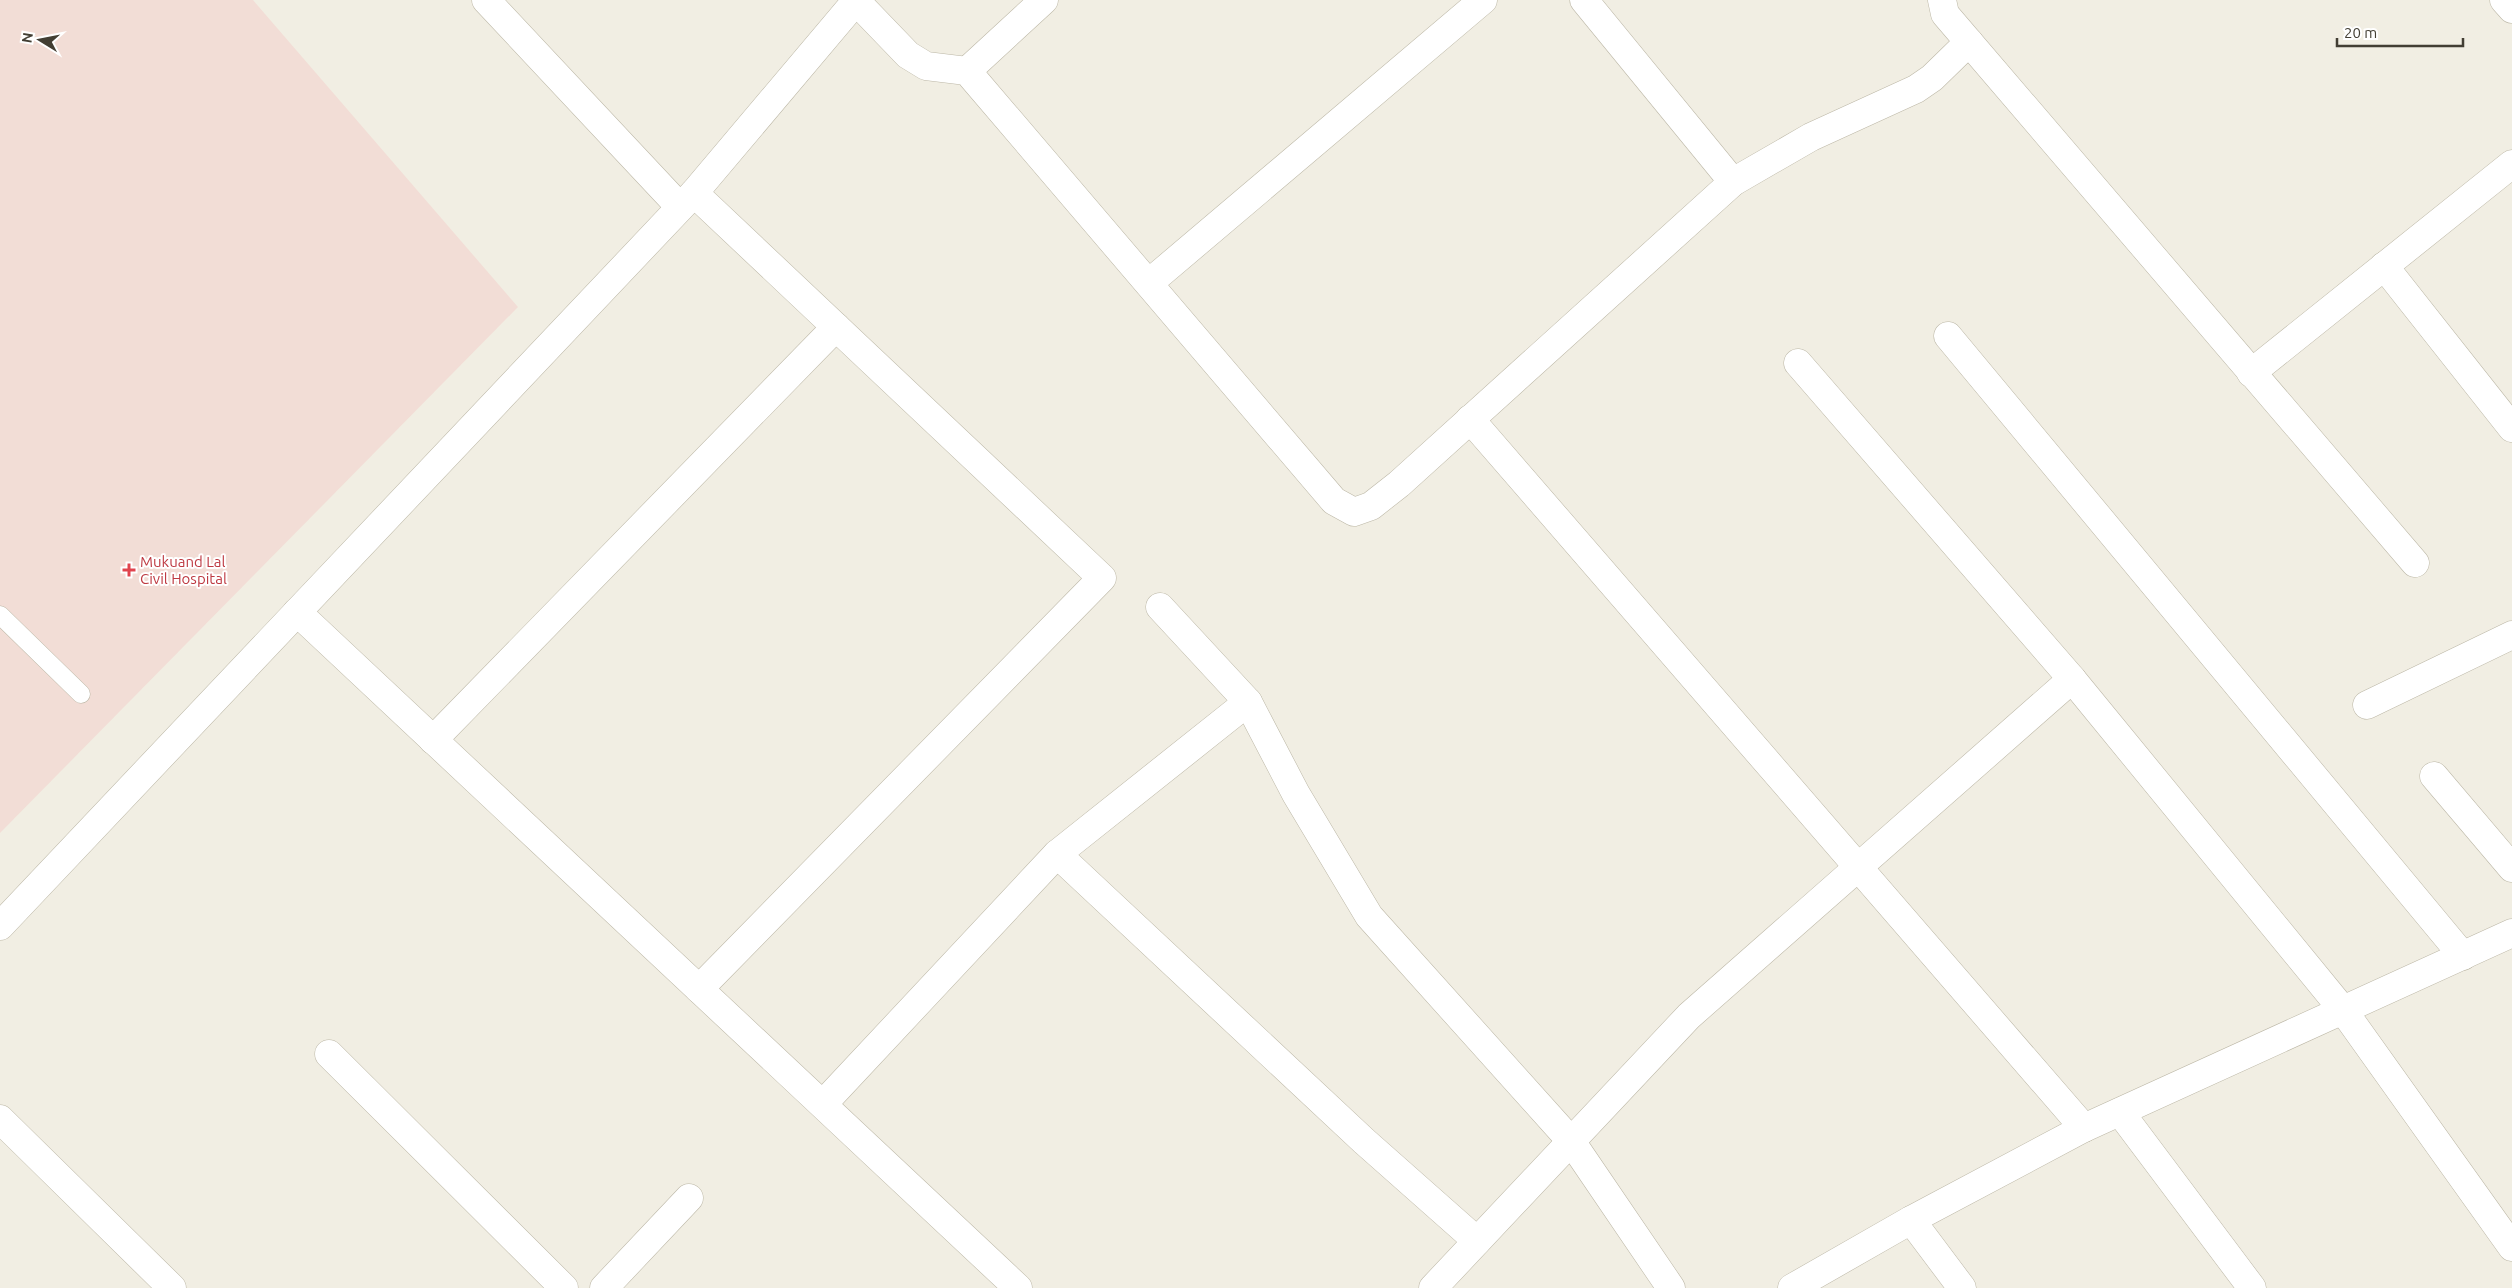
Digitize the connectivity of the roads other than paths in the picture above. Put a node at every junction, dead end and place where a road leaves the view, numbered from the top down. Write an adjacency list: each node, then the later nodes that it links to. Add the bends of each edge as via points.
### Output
1 (486, 0): 13 (street)
2 (855, 0): 10 (street, via 908,55 926,66); 13 (street)
3 (1044, 0): 10 (street)
4 (1483, 0): 15 (street)
5 (1584, 0): 12 (street)
6 (1942, 0): 9 (street, via 1945,14)
7 (2504, 0): 8 (street)
8 (2512, 9)
9 (1969, 42): 12 (street, via 1916,89 1810,137); 19 (street)
10 (967, 71): 15 (street)
11 (2512, 164): 14 (street)
12 (1732, 182): 20 (street)
13 (687, 200): 16 (street); 24 (street)
14 (2384, 266): 19 (street); 21 (street)
15 (1149, 283): 20 (street, via 1334,501 1354,512 1371,506)
16 (836, 327): 31 (street); 39 (street, via 1102,578)
17 (1948, 336): 38 (street)
18 (1798, 363): 27 (street)
19 (2251, 373): 22 (street)
20 (1470, 419): 34 (street)
21 (2512, 428)
22 (2415, 563)
23 (1160, 607): 29 (street)
24 (297, 612): 31 (street); 36 (street)
25 (0, 615): 28 (lane)
26 (2512, 635): 30 (street)
27 (2072, 679): 34 (street); 40 (street)
28 (81, 694)
29 (1248, 702): 33 (street); 46 (street, via 1296,794 1369,916)
30 (2367, 705)
31 (434, 740): 39 (street)
32 (2434, 776): 35 (street)
33 (1057, 854): 42 (street); 49 (street, via 1364,1141)
34 (1857, 868): 45 (street); 46 (street, via 1690,1016)
35 (2512, 868)
36 (0, 926)
37 (2512, 933): 38 (street)
38 (2463, 956): 40 (street)
39 (699, 989): 42 (street)
40 (2343, 1010): 43 (street); 50 (street)
41 (328, 1054): 52 (street)
42 (823, 1104): 54 (street)
43 (2120, 1112): 45 (street); 59 (street)
44 (0, 1120): 51 (street)
45 (2084, 1128): 48 (street)
46 (1571, 1141): 49 (street); 56 (street)
47 (688, 1198): 53 (street)
48 (1912, 1220): 57 (street); 58 (street)
49 (1477, 1241): 55 (street)
50 (2512, 1246)
51 (172, 1288)
52 (564, 1288)
53 (604, 1288)
54 (1018, 1288)
55 (1433, 1288)
56 (1671, 1288)
57 (1792, 1288)
58 (1962, 1288)
59 (2252, 1288)

